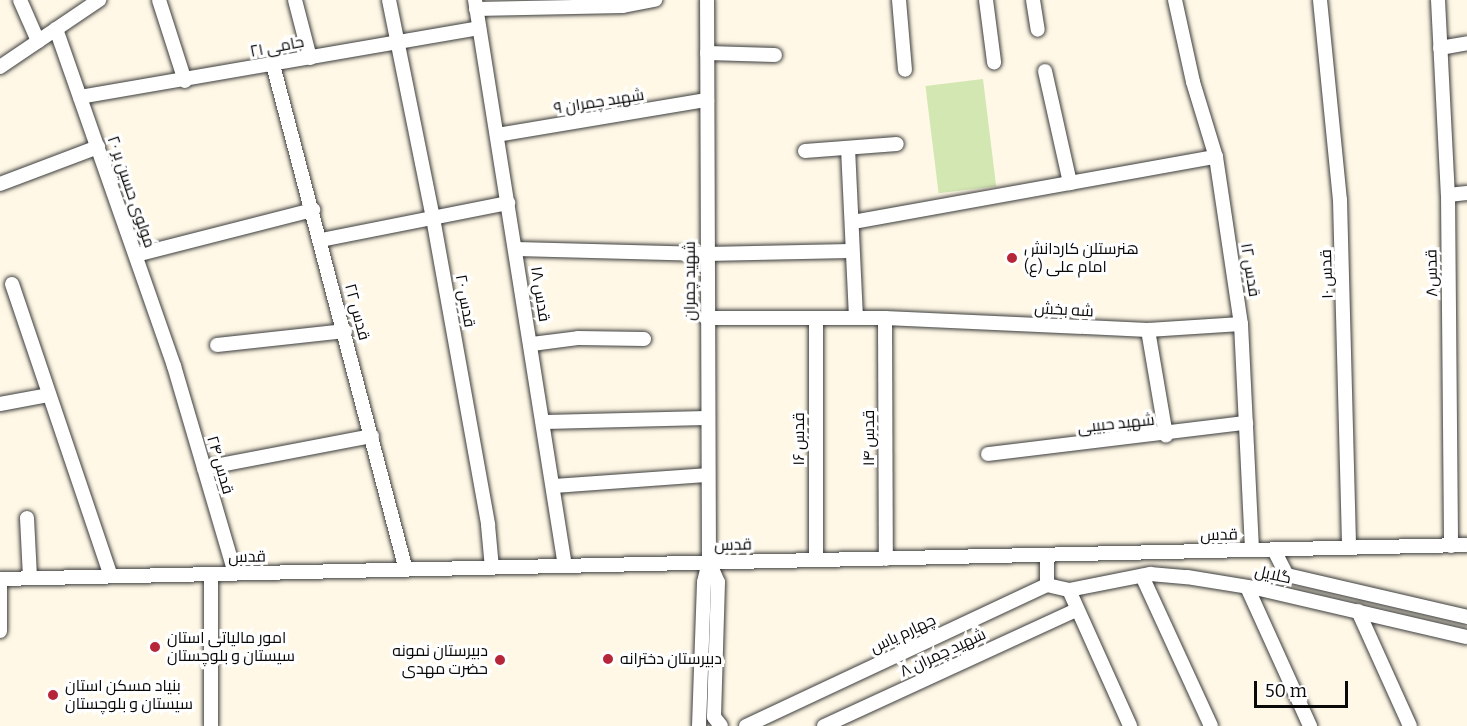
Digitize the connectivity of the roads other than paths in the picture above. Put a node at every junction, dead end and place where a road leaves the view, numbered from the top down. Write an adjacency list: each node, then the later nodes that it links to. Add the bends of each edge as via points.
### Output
1 (20, 0): 20 (street)
2 (99, 0): 18 (street)
3 (159, 0): 32 (street)
4 (295, 0): 26 (street)
5 (389, 0): 21 (street, قدس ۲۰)
6 (655, 0): 14 (street)
7 (707, 0): 24 (street, شهید چمران)
8 (899, 0): 30 (street)
9 (986, 0): 27 (street)
10 (1033, 0): 19 (street)
11 (1175, 0): 40 (street, قدس ۱۲, via 1193,82)
12 (1320, 0): 80 (street, قدس ۱۰, via 1341,200)
13 (1438, 0): 23 (street, قدس۸)
14 (608, 3): 16 (street)
15 (476, 4): 16 (street); 17 (street, قدس ۱۸)
16 (579, 4)
17 (479, 28): 21 (street, جامی ۲۱); 35 (street, قدس ۱۸)
18 (56, 29): 20 (street); 33 (street, مولوی حسین بر ۲۰)
19 (1038, 30)
20 (38, 41): 29 (street)
21 (397, 41): 26 (street, جامی ۲۱); 47 (street, قدس ۲۰)
22 (1467, 43): 23 (street)
23 (1440, 48): 44 (street, قدس۸)
24 (706, 53): 25 (street); 34 (street, شهید چمران)
25 (775, 55)
26 (310, 57): 28 (street, جامی ۲۱)
27 (994, 62)
28 (273, 64): 32 (street, جامی ۲۱); 46 (street, قدس ۲۲)
29 (0, 67)
30 (905, 70)
31 (1045, 71): 41 (street)
32 (185, 81): 33 (street, جامی ۲۱)
33 (81, 97): 37 (street, مولوی حسین بر ۲۰)
34 (706, 100): 35 (street, شهید چمران ۹); 52 (street, شهید چمران)
35 (497, 135): 45 (street, قدس ۱۸)
36 (897, 144): 38 (street)
37 (98, 147): 42 (street); 53 (street, مولوی حسین بر ۲۰)
38 (848, 148): 39 (street); 48 (street)
39 (804, 151)
40 (1216, 157): 41 (street); 59 (street, قدس ۱۲)
41 (1070, 183): 48 (street)
42 (0, 184)
43 (1467, 193): 44 (street)
44 (1448, 195): 79 (street, قدس۸)
45 (508, 203): 47 (street); 50 (street, قدس ۱۸)
46 (313, 210): 49 (street, قدس ۲۲); 53 (street)
47 (433, 218): 49 (street); 88 (street, قدس ۲۰, via 489,525)
48 (853, 222): 51 (street)
49 (321, 240): 61 (street, قدس ۲۲)
50 (516, 249): 52 (street); 63 (street, قدس ۱۸)
51 (850, 251): 52 (street); 56 (street)
52 (706, 254): 55 (street, شهید چمران)
53 (136, 255): 65 (street, مولوی حسین بر ۲۰)
54 (12, 284): 66 (street)
55 (706, 318): 58 (street, شه بخش); 68 (street, شهید چمران)
56 (856, 318): 57 (street, شه بخش); 58 (street, شه بخش)
57 (885, 318): 60 (street, شه بخش); 84 (street, قدس ۱۴)
58 (816, 319): 85 (street, قدس ۱۶)
59 (1241, 324): 60 (street, شه بخش); 70 (street, قدس ۱۲)
60 (1148, 330): 71 (street)
61 (345, 332): 64 (street); 72 (street, قدس ۲۲)
62 (644, 339): 63 (street, via 578,338)
63 (531, 344): 69 (street, قدس ۱۸)
64 (217, 345)
65 (174, 366): 74 (street, قدس ۲۴)
66 (49, 395): 67 (street); 92 (street)
67 (1, 402)
68 (706, 418): 69 (street); 75 (street, شهید چمران)
69 (544, 422): 76 (street, قدس ۱۸)
70 (1246, 423): 71 (street, شهید حبیبی); 81 (street, قدس ۱۲)
71 (1166, 435): 73 (street, شهید حبیبی)
72 (372, 436): 74 (street); 89 (street, قدس ۲۲)
73 (988, 454)
74 (204, 468): 90 (street, قدس ۲۴)
75 (706, 475): 76 (street); 86 (street, شهید چمران)
76 (554, 486): 87 (street, قدس ۱۸)
77 (27, 518): 94 (street)
78 (1467, 545): 79 (street, قدس)
79 (1451, 546): 80 (street, قدس)
80 (1348, 548): 82 (street, قدس)
81 (1252, 550): 82 (street, قدس); 83 (street, قدس)
82 (1274, 550): 101 (street, گلایل, via 1287,575)
83 (1047, 555): 84 (street, قدس); 96 (street)
84 (886, 559): 85 (street, قدس)
85 (816, 560): 86 (street, قدس)
86 (710, 562): 87 (street, قدس); 105 (street, شهید چمران, via 704,582); 106 (street, شهید چمران, via 718,582 714,717)
87 (565, 566): 88 (street, قدس)
88 (492, 568): 89 (street, قدس)
89 (406, 570): 90 (street, قدس)
90 (235, 573): 91 (street, قدس)
91 (211, 574): 92 (street, قدس); 104 (street)
92 (111, 576): 94 (street, قدس)
93 (1142, 576): 97 (street, گلایل, via 1187,577); 98 (street, گلایل); 110 (street)
94 (30, 578): 95 (street, قدس)
95 (0, 579): 102 (street)
96 (1047, 585): 98 (street); 107 (street, چهارم یاس)
97 (1246, 586): 100 (street, گلایل); 111 (street)
98 (1069, 590): 99 (street)
99 (1077, 610): 108 (street, شهید چمران ۸); 109 (street)
100 (1358, 611): 103 (street, گلایل); 112 (street)
101 (1467, 617)
102 (0, 631)
103 (1465, 639)
104 (211, 726)
105 (699, 726)
106 (721, 726)
107 (746, 726)
108 (824, 726)
109 (1130, 726)
110 (1211, 726)
111 (1310, 726)
112 (1410, 726)

